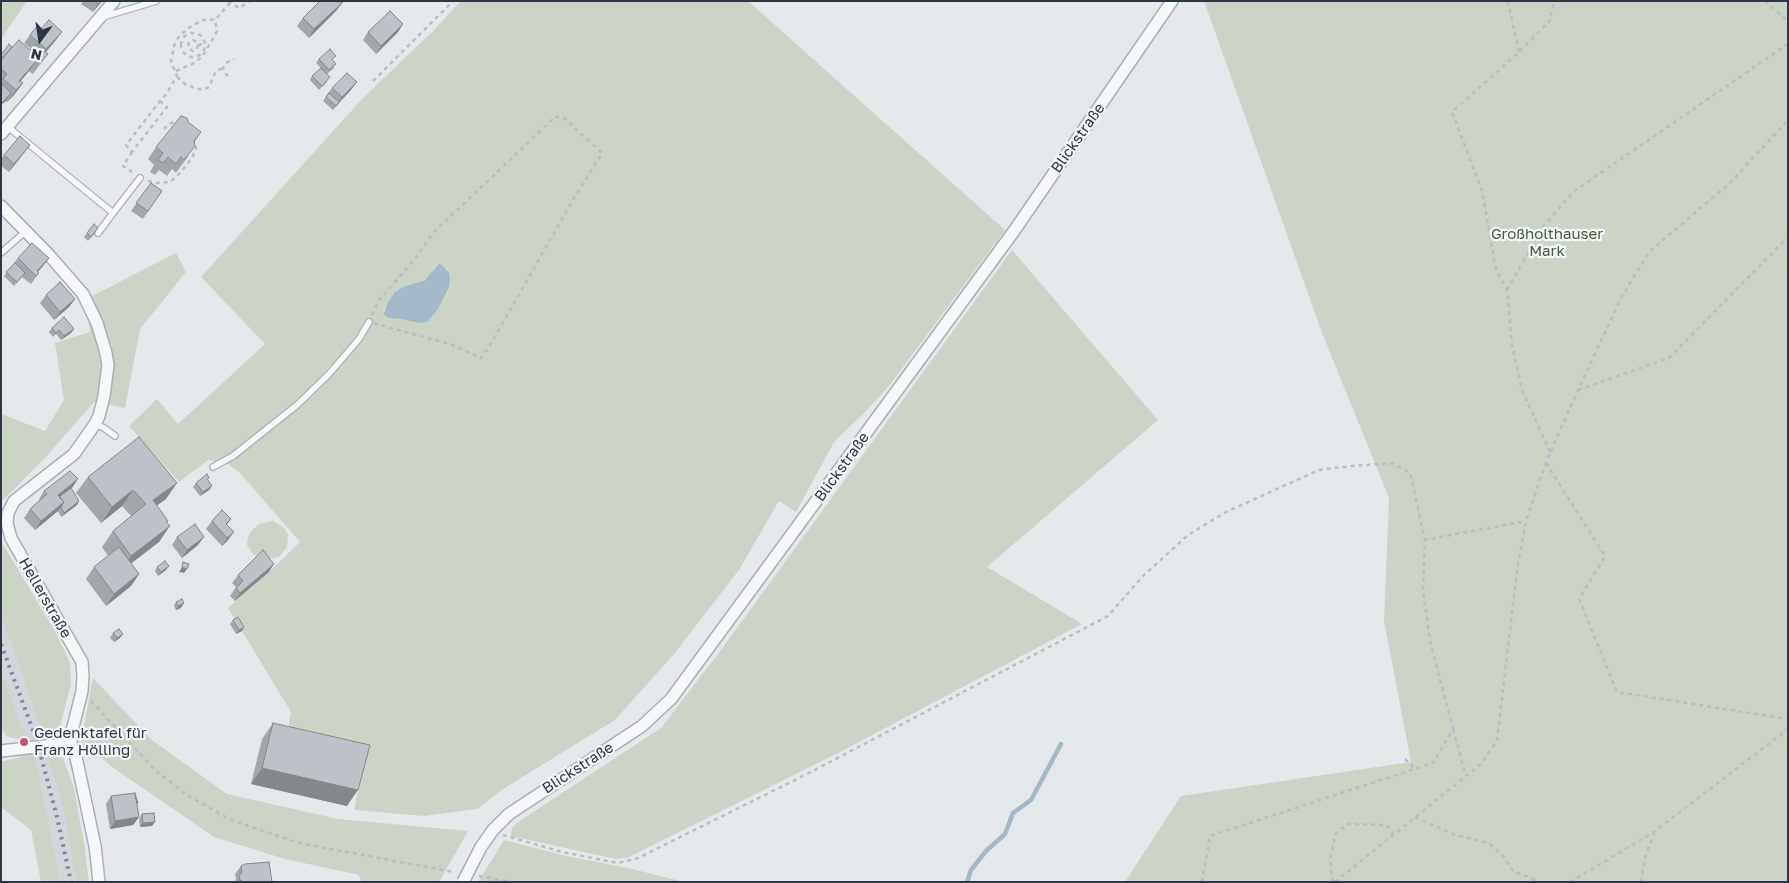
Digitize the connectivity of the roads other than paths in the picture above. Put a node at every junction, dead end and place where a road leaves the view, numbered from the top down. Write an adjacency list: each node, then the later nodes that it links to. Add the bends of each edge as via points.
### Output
1 (114, 1): 4 (street)
2 (156, 1): 4 (lane)
3 (1172, 1): 19 (street, Blickstraße, bridge, via 1008,238 672,698 642,726 522,805 493,830)
4 (101, 18): 5 (street)
5 (4, 131): 8 (lane)
6 (140, 178): 8 (lane)
7 (1, 206): 9 (street, Hellerstraße)
8 (113, 213): 10 (lane)
9 (26, 231): 11 (lane); 13 (street, Hellerstraße, via 83,294 103,340 108,365)
10 (98, 233)
11 (1, 253)
12 (370, 322): 15 (lane, via 329,374 297,405)
13 (95, 424): 14 (lane); 16 (street, Hellerstraße, via 74,454 14,501 7,523 11,538 82,662 82,691)
14 (115, 436)
15 (213, 468)
16 (71, 743): 17 (street); 18 (street, Hellerstraße, via 82,780)
17 (2, 749)
18 (99, 882)
19 (462, 882)

